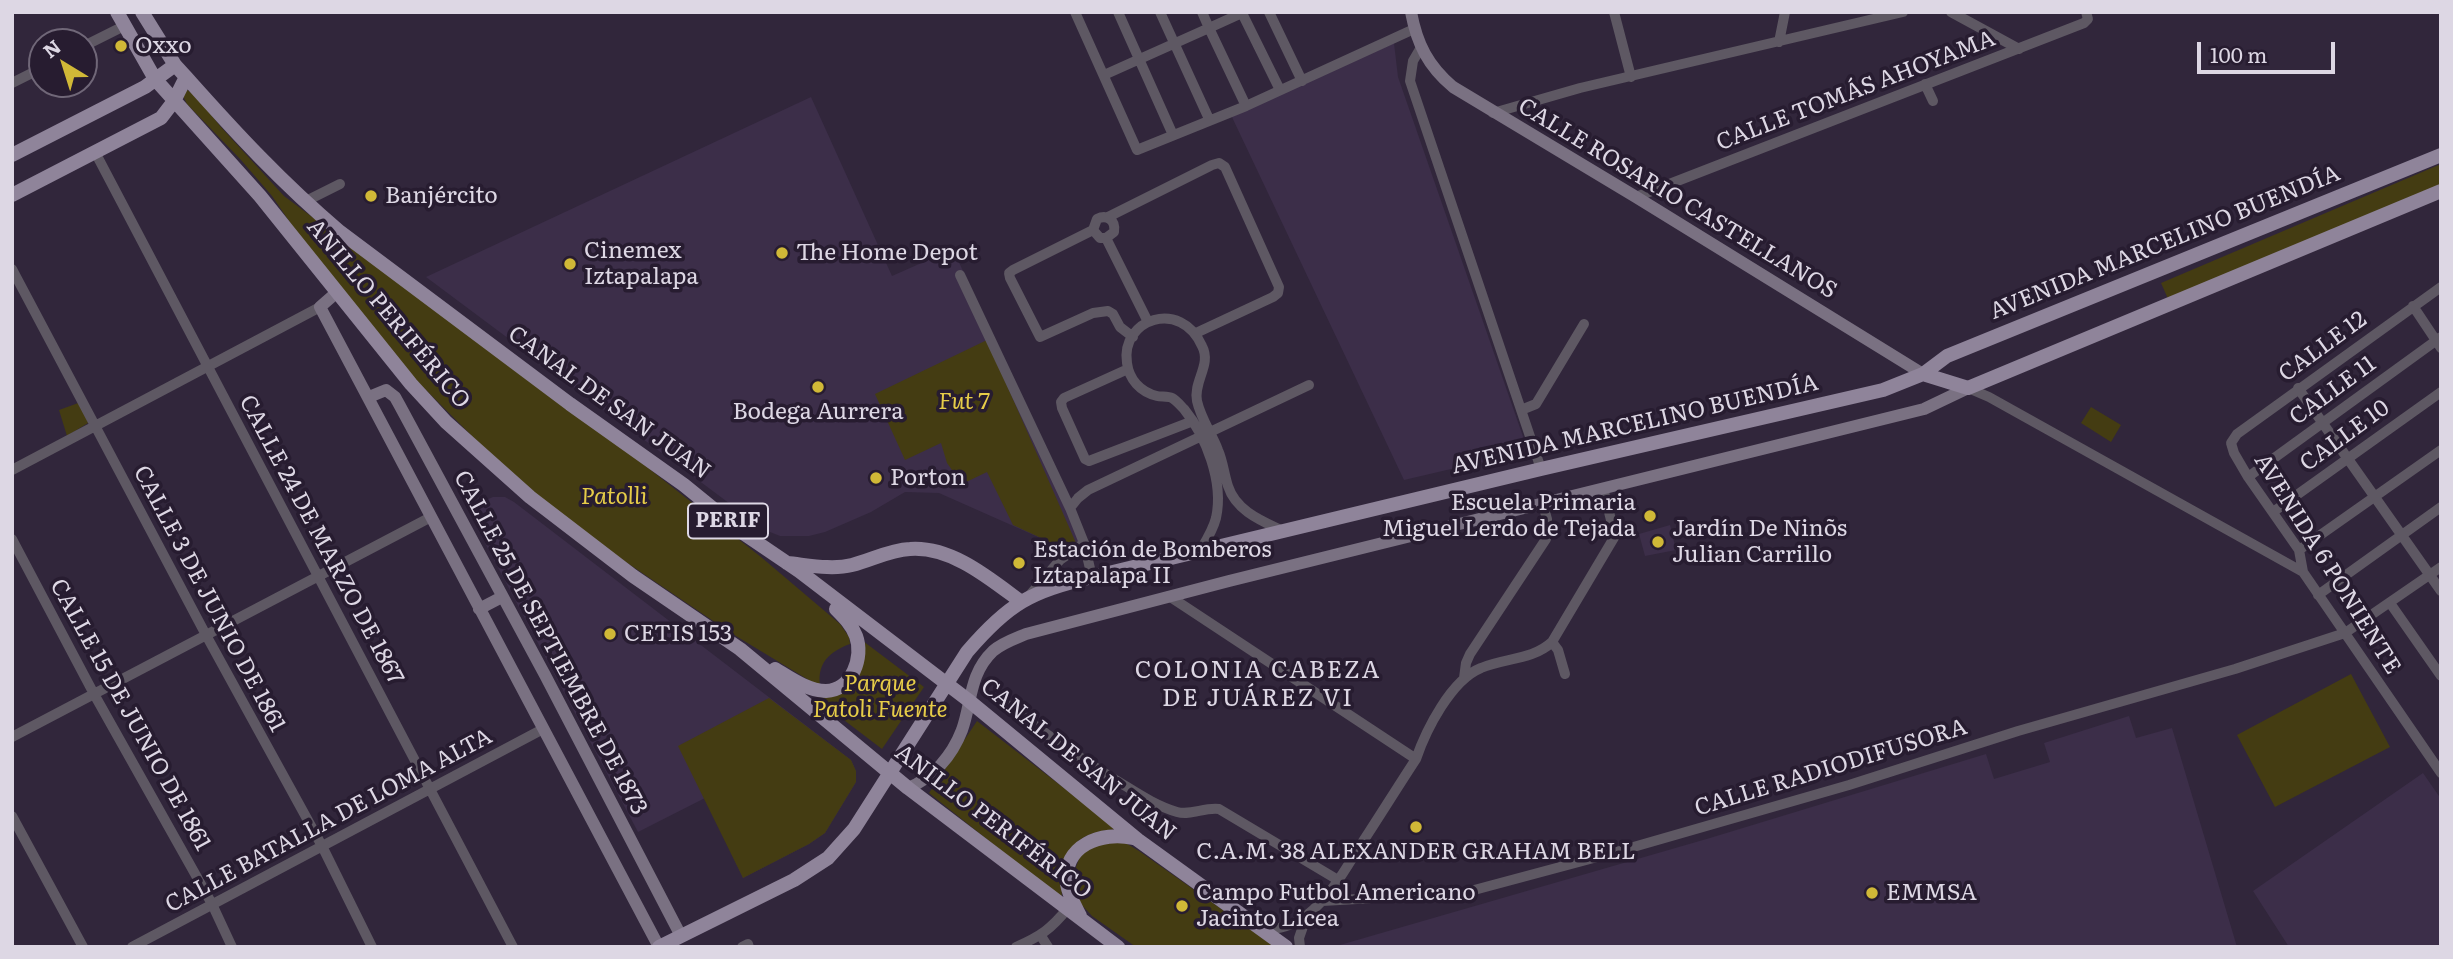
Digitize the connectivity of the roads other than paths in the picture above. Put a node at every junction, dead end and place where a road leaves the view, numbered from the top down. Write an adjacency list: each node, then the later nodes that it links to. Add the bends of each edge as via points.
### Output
1 (117, 12): 15 (main road)
2 (142, 12): 24 (main road, CANAL DE SAN JUAN / PERIF)
3 (1075, 12): 26 (street)
4 (1118, 12): 23 (street)
5 (1160, 12): 20 (street)
6 (1202, 12): 16 (street)
7 (1269, 12): 30 (street)
8 (1411, 12): 17 (street, CALLE ROSARIO CASTELLANOS)
9 (1614, 12): 27 (street)
10 (1784, 12): 19 (street)
11 (1903, 12): 19 (street)
12 (1951, 12): 21 (street)
13 (1243, 13): 16 (street); 33 (street)
14 (2087, 16): 21 (street, CALLE TOMÁS AHOYAMA, via 2084,23)
15 (124, 26): 18 (street); 29 (main road)
16 (1209, 28): 20 (street); 36 (street)
17 (1414, 29): 22 (street, CALLE ROSARIO CASTELLANOS); 30 (street)
18 (98, 39)
19 (1779, 42): 27 (street)
20 (1175, 43): 23 (street); 38 (street)
21 (2019, 48): 32 (street, CALLE TOMÁS AHOYAMA)
22 (1420, 49): 37 (street, CALLE ROSARIO CASTELLANOS, via 1438,75); 69 (street, via 1410,81)
23 (1140, 60): 26 (street); 39 (street)
24 (175, 65): 28 (main road, CANAL DE SAN JUAN / PERIF); 29 (main road)
25 (28, 75): 31 (street)
26 (1104, 75): 39 (street, via 1137,150)
27 (1631, 76): 37 (street)
28 (186, 77): 34 (main road); 47 (main road, CANAL DE SAN JUAN / PERIF)
29 (155, 79): 34 (main road); 41 (main road)
30 (1302, 81): 33 (street)
31 (12, 83)
32 (1925, 84): 35 (street); 46 (street, CALLE TOMÁS AHOYAMA)
33 (1280, 90): 36 (street)
34 (174, 101): 40 (main road, via 162,118); 53 (main road, ANILLO PERIFÉRICO, via 260,196)
35 (1933, 101)
36 (1246, 106): 38 (street)
37 (1493, 113): 46 (street, CALLE ROSARIO CASTELLANOS)
38 (1209, 119): 39 (street)
39 (1174, 135)
40 (95, 152): 45 (main road); 61 (street, CALLE 24 DE MARZO DE 1867)
41 (12, 155)
42 (2441, 155): 63 (main road, AVENIDA MARCELINO BUENDÍA, via 1947,356)
43 (340, 184): 47 (street)
44 (2441, 191): 65 (main road)
45 (12, 195)
46 (1636, 197): 63 (street, CALLE ROSARIO CASTELLANOS)
47 (304, 202): 93 (main road, CANAL DE SAN JUAN / PERIF, via 420,293)
48 (1111, 219): 49 (street, via 1114,232); 49 (street, via 1097,219); 58 (street, via 1119,210 1212,165 1225,167 1279,286 1278,293)
49 (1100, 237): 56 (street); 59 (street, via 1009,273 1042,337 1093,313 1108,311)
50 (12, 269): 72 (street, CALLE 3 DE JUNIO DE 1861)
51 (960, 275): 84 (street)
52 (2441, 287): 54 (street, CALLE 12)
53 (336, 293): 55 (street); 109 (main road, ANILLO PERIFÉRICO, via 446,422 503,474 633,576)
54 (2413, 306): 60 (street); 66 (street, CALLE 12)
55 (320, 307): 61 (street); 68 (street, CALLE 25 DE SEPTIEMBRE DE 1873)
56 (1148, 322): 58 (street, via 1171,318); 59 (street)
57 (1584, 324): 69 (street, via 1536,404)
58 (1196, 333): 73 (street, via 1205,353 1196,389)
59 (1133, 337): 62 (street, via 1127,349)
60 (2439, 342): 71 (street, CALLE 11)
61 (208, 365): 72 (street); 97 (street, CALLE 24 DE MARZO DE 1867)
62 (1128, 369): 70 (street, via 1144,391 1172,398); 70 (street, via 1061,402 1085,459)
63 (1923, 374): 65 (main road); 77 (main road, AVENIDA MARCELINO BUENDÍA, via 1882,390)
64 (1309, 385): 73 (street)
65 (1968, 388): 80 (street, via 1924,410); 95 (street)
66 (2298, 388): 71 (street); 74 (street, CALLE 12)
67 (2441, 392): 76 (street, CALLE 10)
68 (369, 397): 86 (street, CALLE 25 DE SEPTIEMBRE DE 1873); 102 (street, CALLE 25 DE SEPTIEMBRE DE 1873, via 386,390 395,397)
69 (1521, 410): 77 (street)
70 (1193, 421): 73 (street)
71 (2321, 422): 76 (street); 79 (street, CALLE 11)
72 (94, 426): 78 (street); 107 (street, CALLE 3 DE JUNIO DE 1861)
73 (1205, 435): 84 (street, via 1088,490); 87 (street, via 1220,454 1234,499); 92 (street, via 1217,502 1216,517)
74 (2231, 443): 79 (street, AVENIDA 6 PONIENTE)
75 (2441, 450): 81 (street)
76 (2347, 458): 81 (street); 85 (street, CALLE 10)
77 (1541, 469): 87 (main road, AVENIDA MARCELINO BUENDÍA)
78 (12, 470)
79 (2248, 477): 85 (street, AVENIDA 6 PONIENTE)
80 (1603, 488): 82 (street); 108 (street, via 1615,536)
81 (2375, 497): 88 (street); 91 (street)
82 (1543, 505): 101 (street); 112 (street, via 1546,539 1470,654)
83 (2441, 507): 88 (street)
84 (1070, 509): 90 (street)
85 (2273, 512): 91 (street, AVENIDA 6 PONIENTE)
86 (431, 517): 97 (street); 105 (street, CALLE 25 DE SEPTIEMBRE DE 1873)
87 (1284, 532): 92 (main road, AVENIDA MARCELINO BUENDÍA)
88 (2402, 535): 96 (street); 100 (street)
89 (12, 540): 114 (street, CALLE 15 DE JUNIO DE 1861)
90 (1084, 543): 98 (street); 103 (street, via 1060,560)
91 (2300, 550): 95 (street, AVENIDA 6 PONIENTE)
92 (1199, 552): 98 (main road, AVENIDA MARCELINO BUENDÍA)
93 (793, 567): 103 (main road, via 838,567 895,551 928,550 959,561); 109 (main road, via 847,621 857,638 858,660 849,677 837,688 814,690); 113 (main road, CANAL DE SAN JUAN / PERIF)
94 (2441, 567): 96 (street, CALLE RADIODIFUSORA)
95 (2303, 572): 100 (street, AVENIDA 6 PONIENTE)
96 (2429, 575): 99 (street); 104 (street, CALLE RADIODIFUSORA)
97 (318, 576): 107 (street); 123 (street, CALLE 24 DE MARZO DE 1867)
98 (1093, 577): 103 (main road, AVENIDA MARCELINO BUENDÍA)
99 (2441, 591)
100 (2318, 595): 106 (street, AVENIDA 6 PONIENTE)
101 (1169, 596): 116 (street, via 1007,641 984,662); 119 (street)
102 (502, 597): 105 (street); 134 (street, CALLE 25 DE SEPTIEMBRE DE 1873)
103 (1025, 599): 113 (main road, AVENIDA MARCELINO BUENDÍA, via 986,631)
104 (2390, 603): 106 (street, CALLE RADIODIFUSORA); 111 (street)
105 (479, 609): 117 (street, CALLE 25 DE SEPTIEMBRE DE 1873)
106 (2345, 633): 121 (street, AVENIDA 6 PONIENTE); 128 (street, CALLE RADIODIFUSORA, via 1849,785 1488,886 1463,892)
107 (206, 635): 114 (street); 126 (street, CALLE 3 DE JUNIO DE 1861)
108 (1552, 642): 110 (street); 112 (street)
109 (740, 649): 120 (main road, ANILLO PERIFÉRICO)
110 (1565, 674)
111 (2441, 676)
112 (1464, 678): 119 (street, via 1423,738)
113 (946, 683): 116 (main road, CANAL DE SAN JUAN / PERIF); 120 (main road, AVENIDA MARCELINO BUENDÍA)
114 (94, 694): 118 (street); 129 (street, CALLE 15 DE JUNIO DE 1861)
115 (999, 699): 127 (street, via 1075,756 1144,797 1178,812 1219,808)
116 (968, 700): 122 (street, via 962,730 939,768); 125 (main road, CANAL DE SAN JUAN / PERIF)
117 (543, 729): 123 (street, CALLE BATALLA DE LOMA ALTA); 141 (street, CALLE 25 DE SEPTIEMBRE DE 1873)
118 (12, 737)
119 (1416, 759): 127 (street)
120 (889, 772): 122 (main road, ANILLO PERIFÉRICO); 134 (main road, AVENIDA MARCELINO BUENDÍA, via 854,829 828,859)
121 (2441, 774)
122 (908, 788): 130 (main road, ANILLO PERIFÉRICO)
123 (431, 789): 126 (street, CALLE BATALLA DE LOMA ALTA); 140 (street, CALLE 24 DE MARZO DE 1867)
124 (12, 816): 136 (street)
125 (1138, 840): 132 (main road, via 1104,836 1076,853 1068,866 1067,883); 133 (main road, CANAL DE SAN JUAN / PERIF)
126 (322, 846): 129 (street, CALLE BATALLA DE LOMA ALTA); 139 (street, CALLE 3 DE JUNIO DE 1861)
127 (1338, 880): 128 (street)
128 (1322, 901): 131 (street)
129 (212, 904): 137 (street, CALLE BATALLA DE LOMA ALTA); 138 (street, CALLE 15 DE JUNIO DE 1861)
130 (1068, 908): 132 (main road, ANILLO PERIFÉRICO); 135 (street)
131 (1307, 915): 133 (street, via 1284,928); 148 (street)
132 (1081, 918): 146 (main road, ANILLO PERIFÉRICO)
133 (1262, 930): 147 (main road, CANAL DE SAN JUAN / PERIF)
134 (681, 936): 141 (main road, AVENIDA MARCELINO BUENDÍA)
135 (1041, 936): 144 (street); 145 (street)
136 (83, 947)
137 (132, 947)
138 (232, 947)
139 (372, 947)
140 (513, 947)
141 (659, 947)
142 (741, 947): 143 (street)
143 (749, 947)
144 (1016, 947)
145 (1048, 947)
146 (1118, 947)
147 (1286, 947)
148 (1300, 947)

